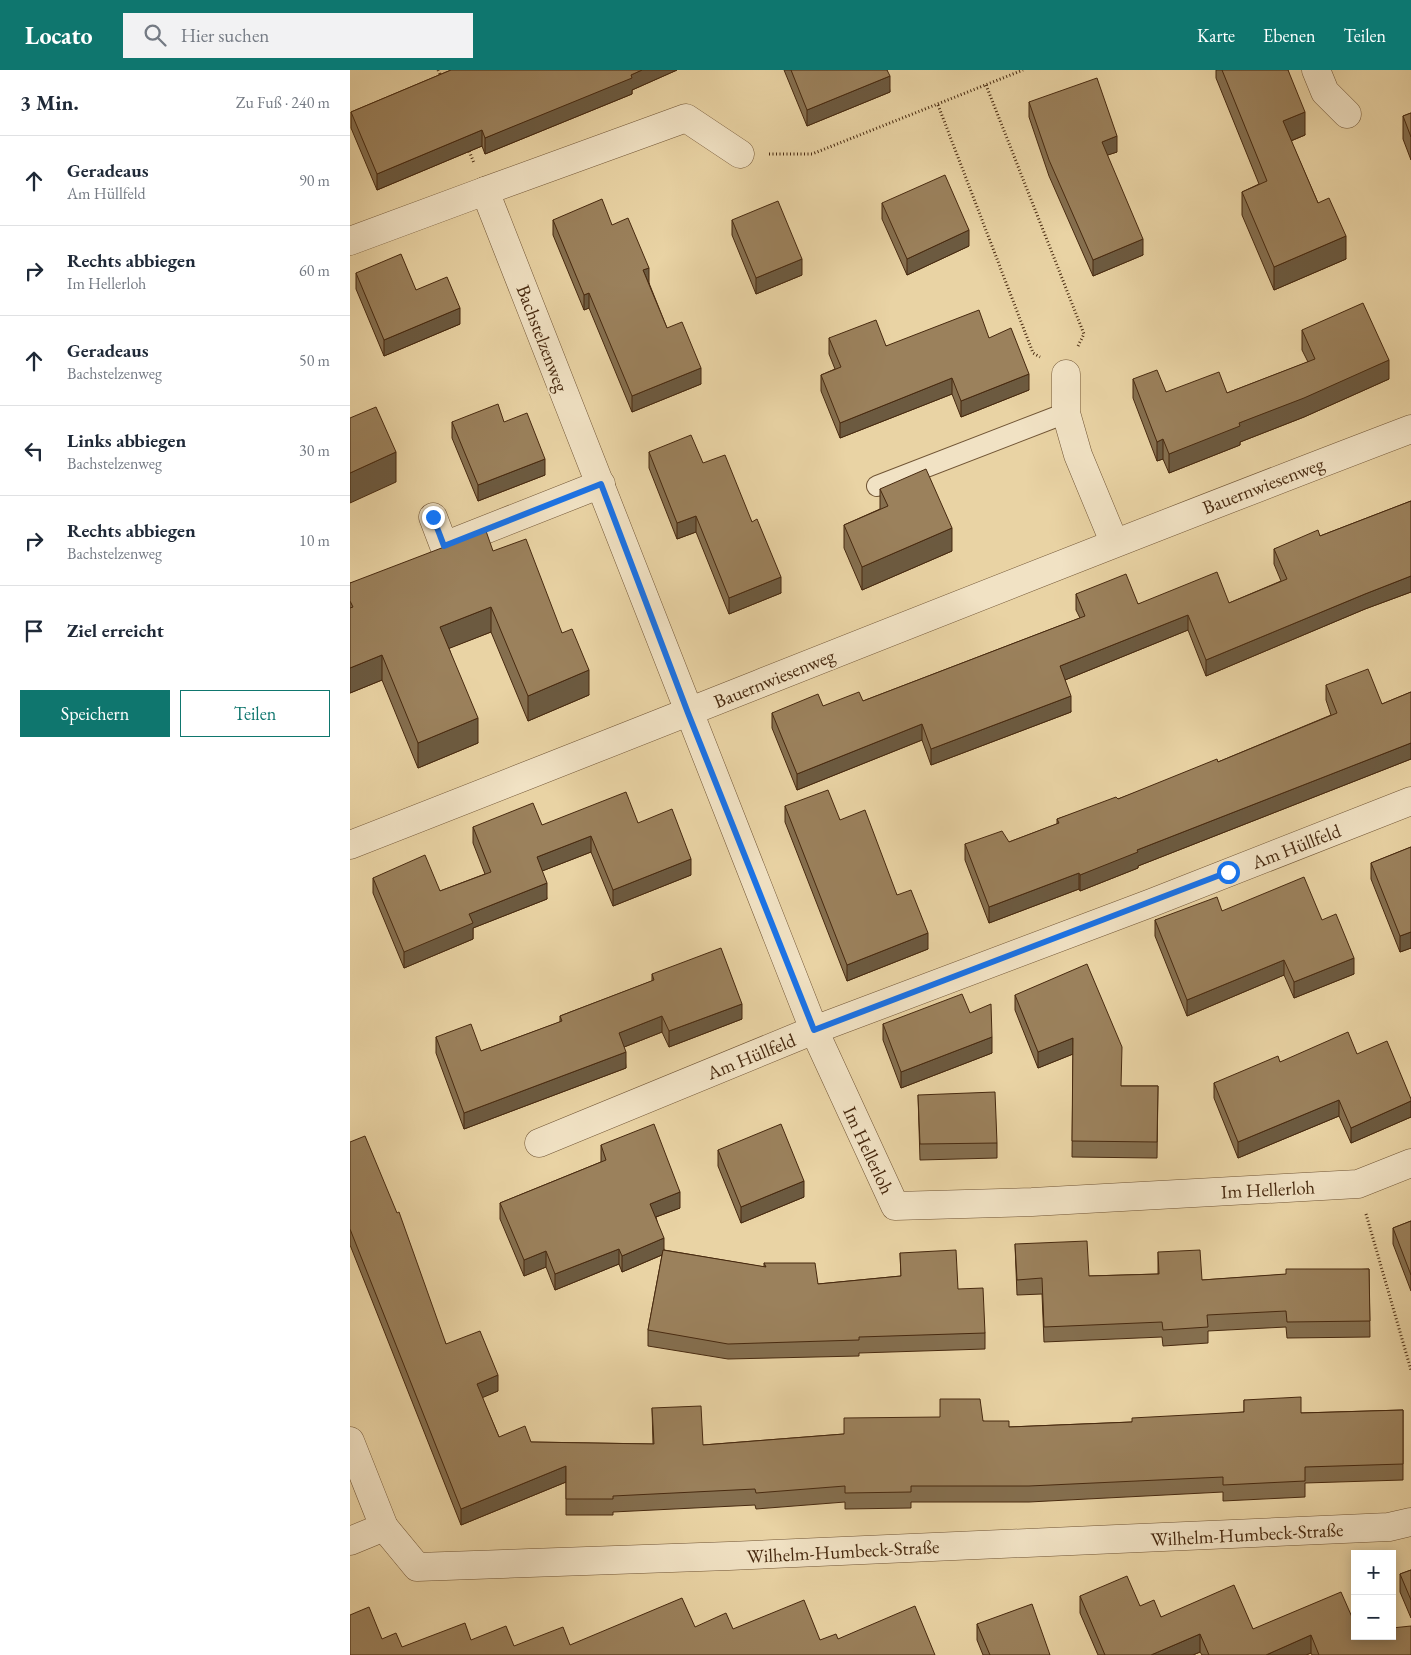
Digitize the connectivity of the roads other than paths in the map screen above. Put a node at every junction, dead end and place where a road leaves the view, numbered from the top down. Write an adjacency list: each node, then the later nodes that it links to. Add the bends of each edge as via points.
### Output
1 (1316, 70): 2 (street, via 1326,92)
2 (1347, 114)
3 (740, 154): 4 (street, via 686,118)
4 (485, 191): 5 (street); 9 (street, Bachstelzenweg)
5 (350, 241)
6 (1066, 374): 7 (street)
7 (1066, 413): 10 (lane); 12 (street, via 1078,455)
8 (1411, 429): 12 (street, Bauernwiesenweg)
9 (601, 484): 11 (street, via 444,546); 13 (street, Bachstelzenweg)
10 (877, 486)
11 (433, 517)
12 (1114, 542): 13 (street, Bauernwiesenweg)
13 (690, 718): 15 (street, Bauernwiesenweg); 16 (street, Im Hellerloh)
14 (1411, 801): 16 (street, Am Hüllfeld)
15 (350, 845)
16 (814, 1030): 17 (street, Am Hüllfeld); 18 (street, Im Hellerloh, via 894,1206 1032,1202 1358,1184)
17 (539, 1143)
18 (1411, 1163)
19 (350, 1441): 21 (street, Wilhelm-Humbeck-Straße)
20 (1411, 1522): 21 (street, Wilhelm-Humbeck-Straße, via 1389,1527 417,1567)
21 (384, 1527): 22 (street)
22 (350, 1540)

